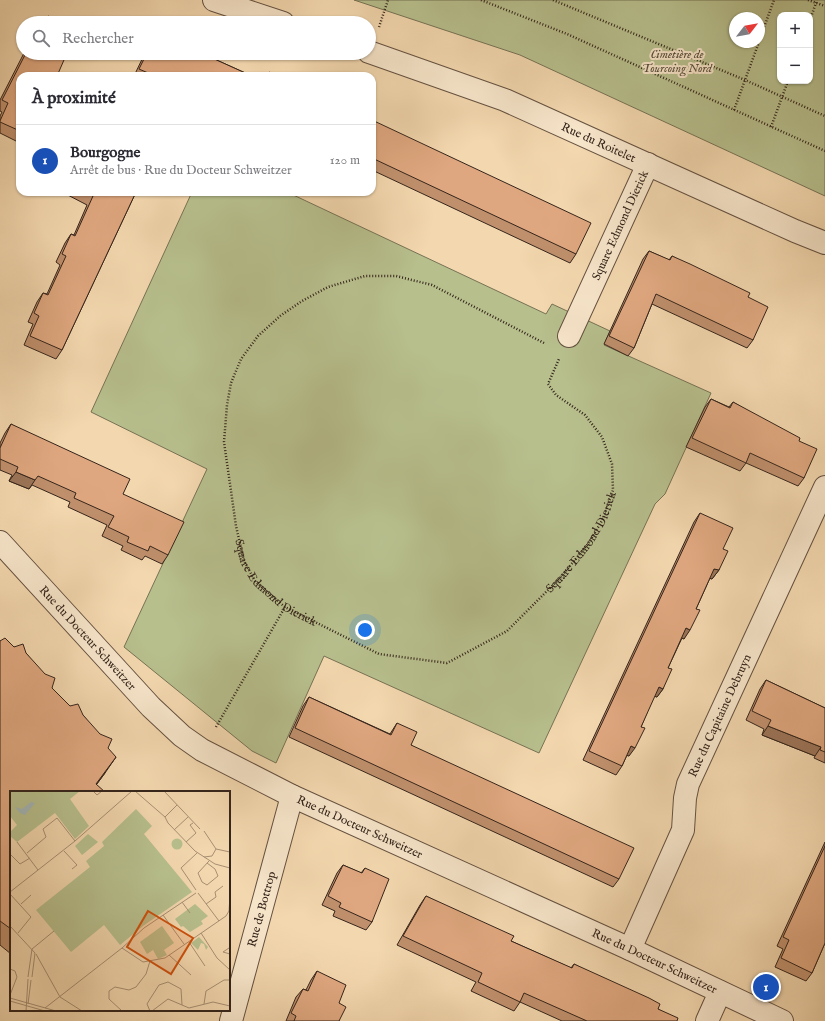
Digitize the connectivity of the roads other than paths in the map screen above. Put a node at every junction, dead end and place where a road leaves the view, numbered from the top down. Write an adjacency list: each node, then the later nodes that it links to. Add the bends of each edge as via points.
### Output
1 (214, 0): 2 (street)
2 (262, 16)
3 (376, 54): 4 (street, Rue du Roitelet, via 505,100)
4 (648, 164): 5 (street, Rue du Roitelet); 6 (street, Square Edmond Dierick)
5 (825, 243)
6 (565, 344)
7 (825, 487): 10 (street, Rue du Capitaine Debruyn, via 688,784 684,830)
8 (0, 542): 9 (street, Rue du Docteur Schweitzer, via 151,707 182,736 202,750)
9 (292, 796): 10 (street, Rue du Docteur Schweitzer); 12 (street, Rue de Bottrop)
10 (630, 949): 11 (street, Rue du Docteur Schweitzer)
11 (720, 992): 13 (street); 14 (street, Rue du Docteur Schweitzer)
12 (231, 1021)
13 (707, 1021)
14 (782, 1021)

